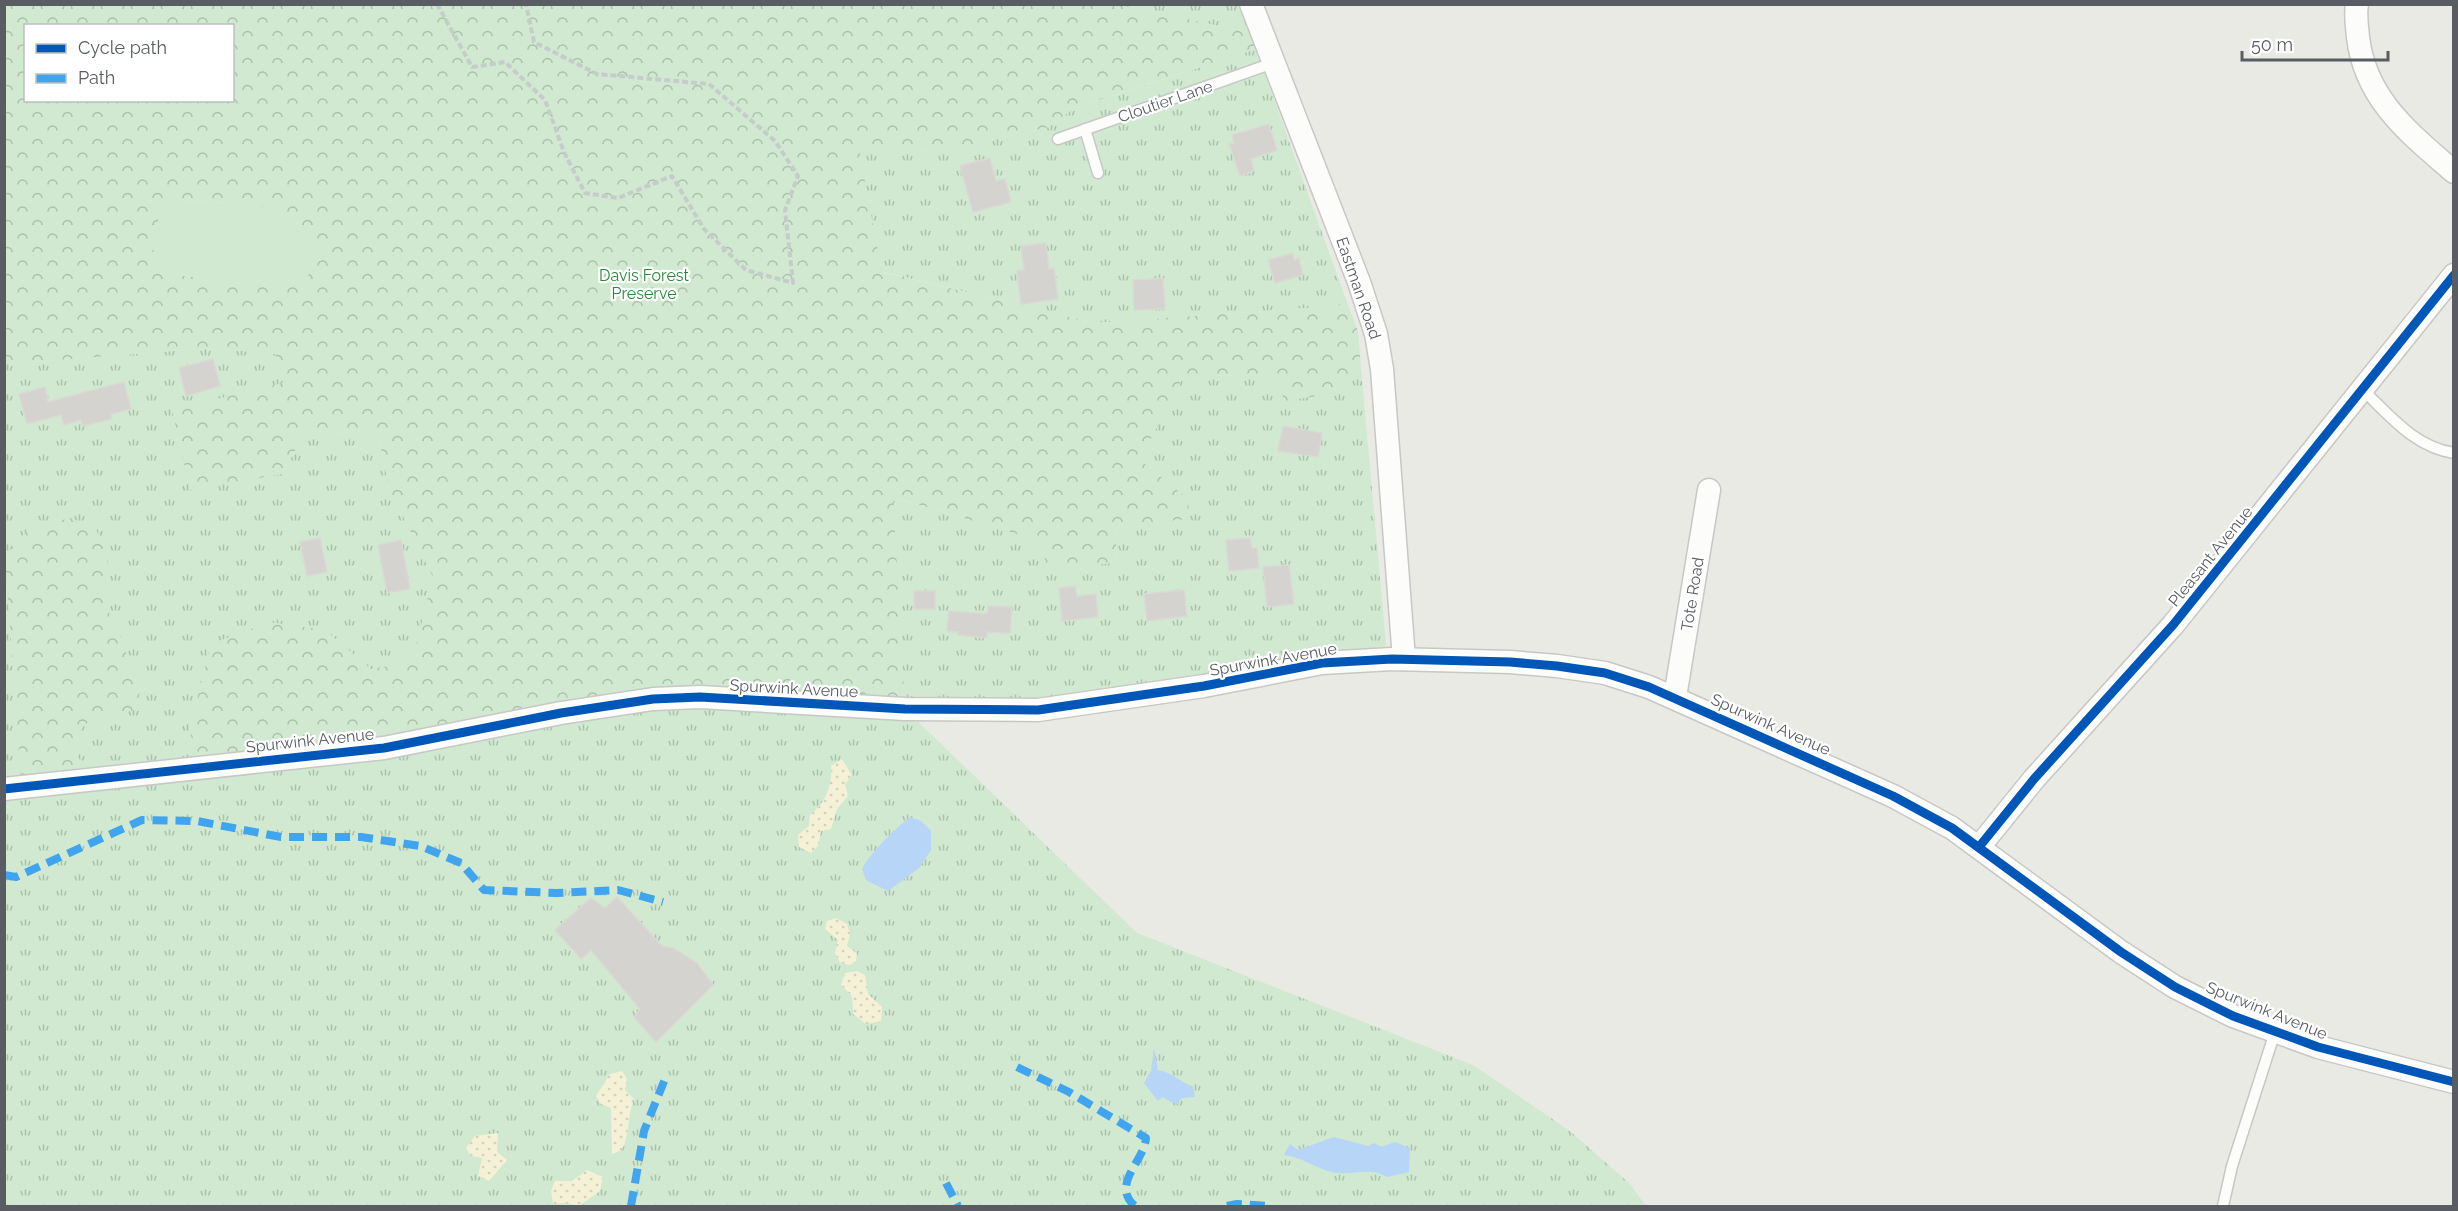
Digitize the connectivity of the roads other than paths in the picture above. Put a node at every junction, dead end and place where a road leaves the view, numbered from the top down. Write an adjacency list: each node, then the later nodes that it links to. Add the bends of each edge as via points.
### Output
1 (1251, 4): 3 (street, Eastman Road)
2 (2357, 4): 6 (street, via 2359,47 2377,96 2401,126)
3 (1273, 63): 4 (lane, Cloutier Lane); 12 (street, Eastman Road, via 1356,272 1376,334)
4 (1085, 129): 5 (lane, Cloutier Lane); 7 (lane)
5 (1058, 139)
6 (2454, 172)
7 (1098, 173)
8 (2454, 275): 9 (street, Pleasant Avenue)
9 (2363, 390): 10 (lane, via 2429,448); 15 (street, Pleasant Avenue, via 2173,625 2034,779)
10 (2454, 453)
11 (1709, 490): 13 (street, Tote Road)
12 (1404, 659): 13 (street, Spurwink Avenue, via 1557,666 1605,673); 14 (street, Spurwink Avenue, via 1322,663 1204,686 1038,710 905,709 700,697 653,699 384,748)
13 (1675, 698): 15 (street, Spurwink Avenue, via 1893,796)
14 (4, 789)
15 (1979, 847): 16 (street, Spurwink Avenue, via 2175,987)
16 (2275, 1032): 17 (street, Spurwink Avenue, via 2374,1063); 18 (lane)
17 (2454, 1082)
18 (2223, 1206)

